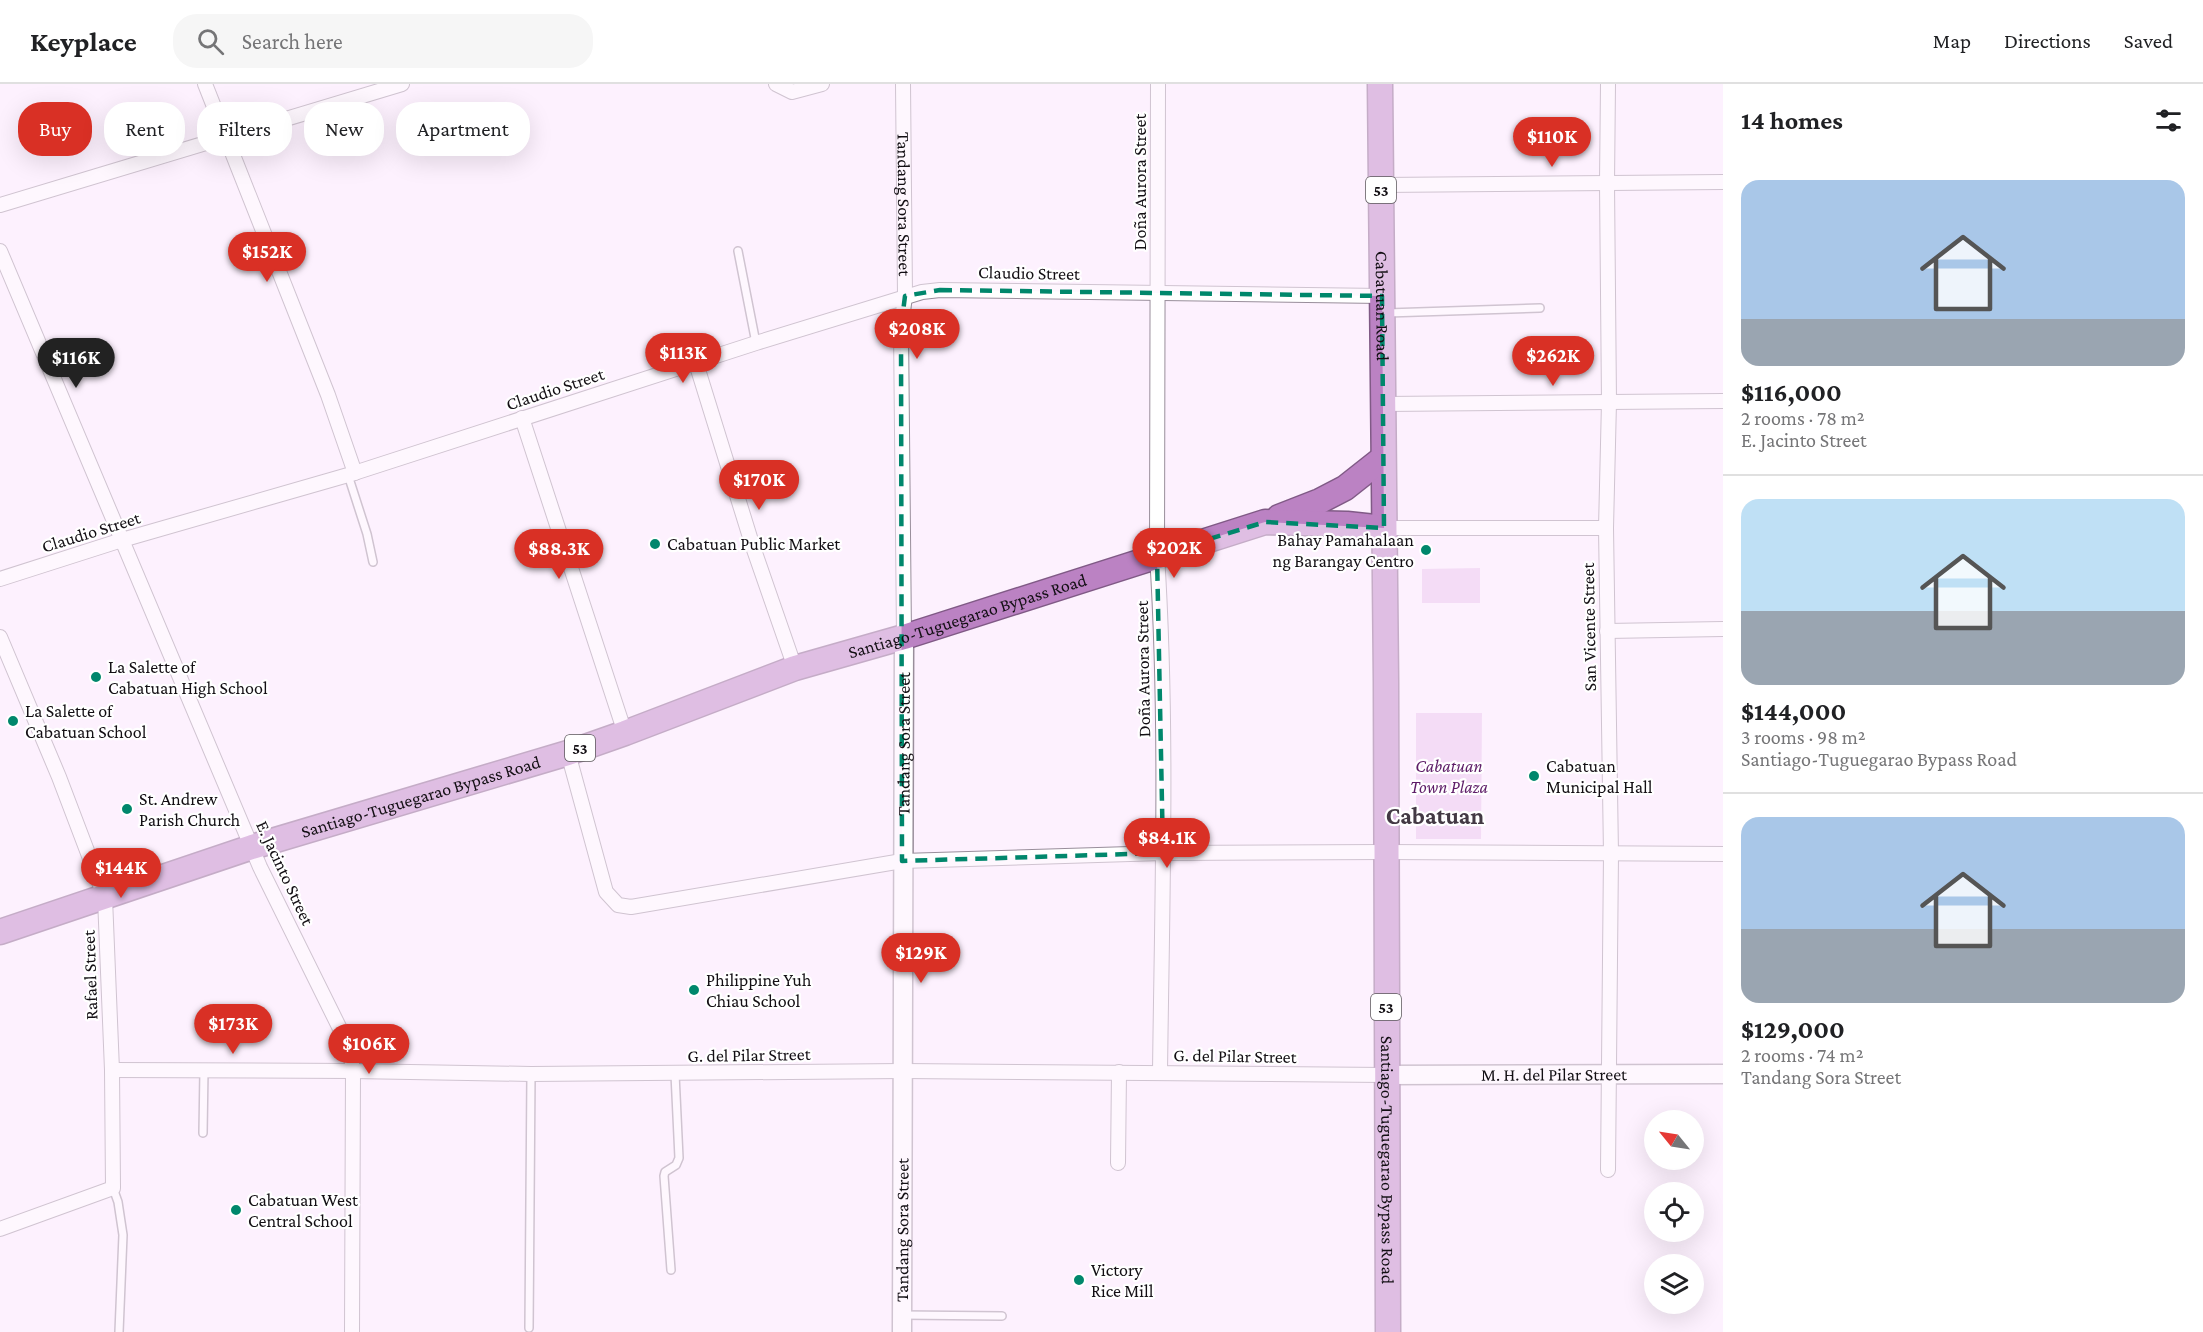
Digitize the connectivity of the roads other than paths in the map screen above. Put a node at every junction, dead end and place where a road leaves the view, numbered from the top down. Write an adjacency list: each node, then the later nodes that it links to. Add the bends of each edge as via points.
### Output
1 (205, 84): 9 (street)
2 (402, 84): 10 (street)
3 (776, 84): 4 (street, via 792,92)
4 (822, 84)
5 (903, 84): 20 (street, Tandang Sora Street)
6 (1158, 84): 19 (street, Doña Aurora Street)
7 (1380, 84): 15 (highway, Cabatuan Road / 53)
8 (1608, 84): 14 (street, San Vicente Street)
9 (212, 102)
10 (292, 116)
11 (197, 145): 16 (street)
12 (234, 156): 30 (street, via 328,395)
13 (1723, 182): 14 (street)
14 (1607, 183): 15 (street); 26 (street, San Vicente Street)
15 (1381, 184): 21 (highway, Cabatuan Road / 53)
16 (0, 206)
17 (0, 250): 34 (street, E. Jacinto Street)
18 (738, 251): 23 (lane)
19 (1157, 293): 20 (street, Claudio Street, via 940,290); 21 (street, Claudio Street); 35 (street, Doña Aurora Street)
20 (905, 296): 23 (street, Claudio Street); 41 (street, Tandang Sora Street, via 901,328)
21 (1382, 304): 22 (lane); 27 (highway, Cabatuan Road / 53)
22 (1540, 308)
23 (756, 343): 24 (street, Claudio Street)
24 (696, 363): 28 (street, Claudio Street); 42 (street)
25 (1723, 401): 26 (street)
26 (1609, 402): 27 (street); 33 (street, San Vicente Street)
27 (1383, 404): 29 (highway, Cabatuan Road / 53)
28 (522, 418): 30 (street, Claudio Street); 43 (street)
29 (1383, 459): 31 (highway, via 1345,488); 32 (highway, Cabatuan Road / 53)
30 (352, 474): 34 (street, Claudio Street); 36 (lane)
31 (1265, 522): 32 (highway, Santiago-Tuguegarao Bypass Road / 53); 35 (highway, Santiago-Tuguegarao Bypass Road / 53)
32 (1384, 528): 33 (street); 46 (highway, Santiago-Tuguegarao Bypass Road / 53)
33 (1606, 528): 39 (street, San Vicente Street)
34 (122, 540): 37 (street, Claudio Street); 45 (street, E. Jacinto Street)
35 (1157, 555): 41 (highway, Santiago-Tuguegarao Bypass Road / 53); 47 (street, Doña Aurora Street, via 1162,630)
36 (373, 562)
37 (0, 579)
38 (1723, 629): 39 (street)
39 (1607, 631): 48 (street, San Vicente Street)
40 (0, 637): 51 (street, Rafael Street)
41 (904, 637): 42 (highway, Santiago-Tuguegarao Bypass Road / 53); 50 (street, Tandang Sora Street)
42 (795, 668): 43 (highway, Santiago-Tuguegarao Bypass Road / 53)
43 (625, 734): 44 (highway, Santiago-Tuguegarao Bypass Road / 53)
44 (568, 753): 45 (highway, Santiago-Tuguegarao Bypass Road / 53); 50 (street, via 606,892 618,905 631,907)
45 (252, 847): 51 (highway, Santiago-Tuguegarao Bypass Road / 53); 55 (street, E. Jacinto Street, via 350,1049)
46 (1385, 852): 47 (street); 48 (street); 63 (highway, Santiago-Tuguegarao Bypass Road / 53)
47 (1163, 853): 50 (street); 58 (street, Doña Aurora Street)
48 (1611, 854): 49 (street); 61 (street, San Vicente Street)
49 (1723, 854)
50 (902, 861): 56 (street, Tandang Sora Street)
51 (105, 897): 52 (highway, Santiago-Tuguegarao Bypass Road / 53); 53 (street, Rafael Street)
52 (0, 932)
53 (112, 1070): 54 (street, G. del Pilar Street); 67 (street, Rafael Street)
54 (204, 1070): 55 (street, G. del Pilar Street); 64 (lane)
55 (353, 1071): 59 (street, G. del Pilar Street); 74 (street, E. Jacinto Street)
56 (903, 1071): 57 (street, G. del Pilar Street); 60 (street, G. del Pilar Street); 71 (street, Tandang Sora Street)
57 (1119, 1072): 58 (street, G. del Pilar Street); 65 (street)
58 (1160, 1073): 63 (street, G. del Pilar Street)
59 (531, 1074): 60 (street, G. del Pilar Street); 72 (lane)
60 (675, 1074): 69 (lane, via 679,1158 664,1176)
61 (1610, 1074): 62 (street, M. H. del Pilar Street); 63 (street, M. H. del Pilar Street); 66 (street, San Vicente Street)
62 (1723, 1074)
63 (1386, 1075): 75 (highway, Santiago-Tuguegarao Bypass Road / 53)
64 (203, 1133)
65 (1118, 1163)
66 (1608, 1170)
67 (113, 1188): 68 (street); 73 (lane, via 123,1235)
68 (0, 1229)
69 (671, 1270)
70 (1002, 1316): 71 (lane)
71 (902, 1323)
72 (530, 1328)
73 (119, 1332)
74 (352, 1332)
75 (1388, 1332)

